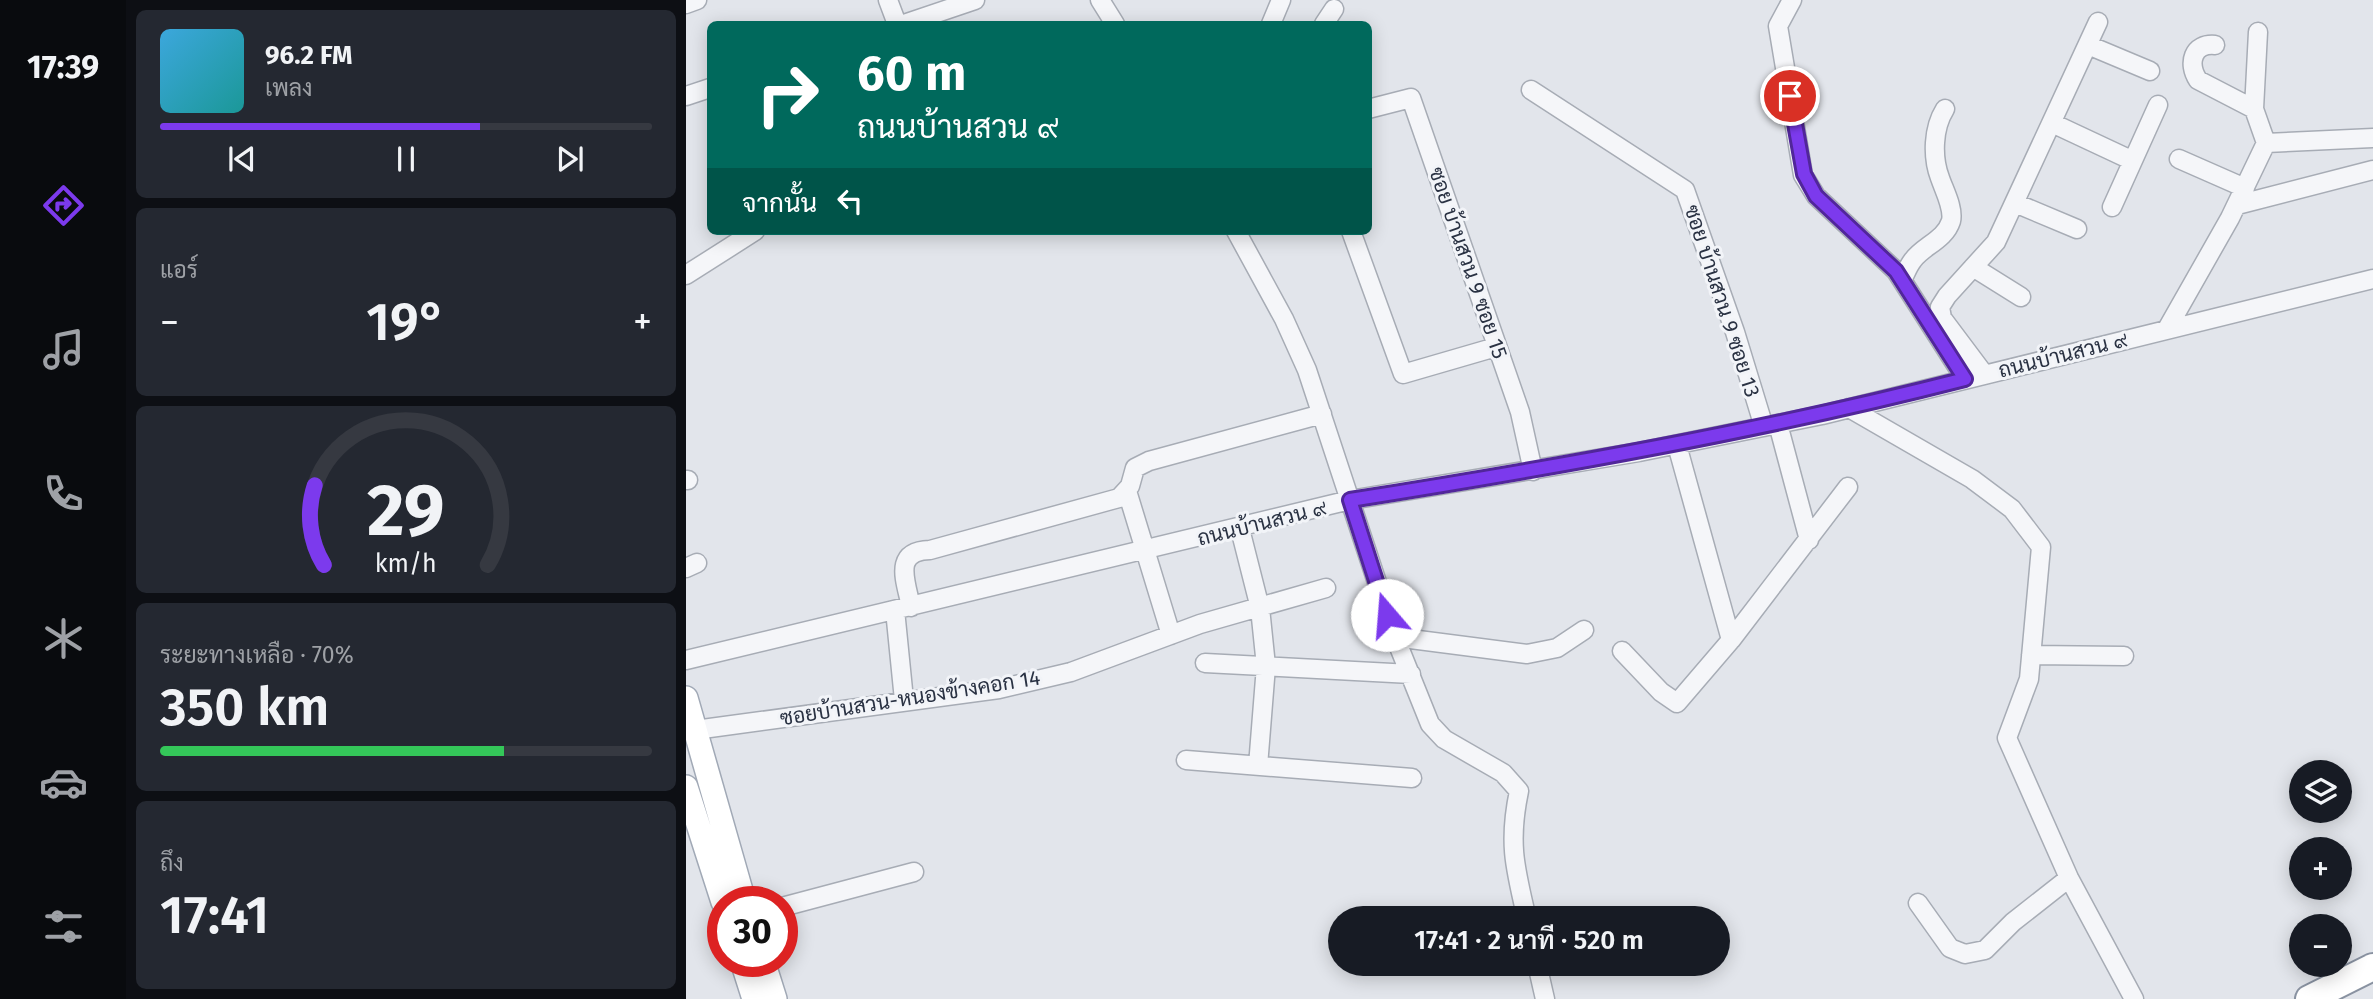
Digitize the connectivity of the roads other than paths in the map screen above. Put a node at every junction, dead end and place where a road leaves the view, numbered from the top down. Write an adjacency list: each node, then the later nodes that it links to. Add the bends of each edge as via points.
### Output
1 (697, 0): 7 (street)
2 (888, 0): 9 (street)
3 (975, 0): 10 (street)
4 (1100, 0): 11 (street)
5 (1281, 0): 12 (street)
6 (1792, 0): 43 (street, via 1778,26 1804,174 1816,196)
7 (686, 4)
8 (1334, 9): 13 (street)
9 (896, 21)
10 (913, 21)
11 (1113, 21)
12 (1272, 21)
13 (1326, 21)
14 (2098, 22): 16 (street)
15 (2258, 32): 25 (street)
16 (2088, 45): 18 (street); 26 (street)
17 (2215, 45): 25 (street, via 2197,50 2193,72 2198,80)
18 (2150, 71)
19 (707, 89): 21 (street)
20 (1531, 90): 51 (street, ซอย บ้านสวน 9 ซอย 13, via 1685,190)
21 (686, 96)
22 (2158, 105): 30 (street)
23 (1372, 108): 46 (street, ซอย บ้านสวน 9 ซอย 15, via 1411,98)
24 (1945, 109): 43 (street, via 1937,124 1937,165 1951,221 1913,260)
25 (2254, 109): 28 (street)
26 (2052, 123): 30 (street); 33 (street)
27 (2373, 138): 28 (street)
28 (2266, 143): 32 (street)
29 (2179, 159): 32 (street)
30 (2131, 160): 35 (street)
31 (2373, 170): 34 (street)
32 (2245, 188): 34 (street)
33 (2015, 203): 36 (street); 40 (street, via 1996,242)
34 (2237, 205): 45 (street)
35 (2112, 207)
36 (2077, 229)
37 (749, 235): 41 (street)
38 (1238, 235): 50 (street, via 1284,319)
39 (1352, 235): 46 (street, via 1403,374)
40 (1973, 267): 44 (street); 47 (street, via 1940,307 1942,318)
41 (686, 275)
42 (2373, 279): 45 (street, ถนนบ้านสวน ๙)
43 (1902, 280): 48 (street)
44 (2021, 297)
45 (2167, 329): 47 (street, ถนนบ้านสวน ๙)
46 (1496, 347): 53 (street, ซอย บ้านสวน 9 ซอย 15, via 1520,412)
47 (1984, 374): 48 (street, ถนนบ้านสวน ๙)
48 (1965, 379): 49 (street, ถนนบ้านสวน ๙)
49 (1849, 408): 51 (street, ถนนบ้านสวน ๙); 68 (street, via 1972,479 2012,509 2041,547)
50 (1322, 414): 55 (street, via 1149,461 1135,468); 56 (street)
51 (1771, 425): 52 (street, ถนนบ้านสวน ๙); 58 (street, ซอย บ้านสวน 9 ซอย 13)
52 (1677, 444): 53 (street, ถนนบ้านสวน ๙); 66 (street)
53 (1533, 471): 56 (street, ถนนบ้านสวน ๙)
54 (1848, 486): 58 (street)
55 (1127, 491): 59 (street); 61 (street, via 1119,498 917,550 903,568)
56 (1350, 500): 57 (street, ถนนบ้านสวน ๙); 65 (street)
57 (1240, 528): 59 (street, ถนนบ้านสวน ๙); 62 (street)
58 (1809, 540): 66 (street)
59 (1143, 552): 61 (street, ถนนบ้านสวน ๙); 64 (street)
60 (1326, 588): 62 (street, ซอยบ้านสวน-หนองข้างคอก 14)
61 (903, 608): 70 (street, ถนนบ้านสวน ๙); 75 (street)
62 (1260, 608): 64 (street, ซอยบ้านสวน-หนองข้างคอก 14); 72 (street)
63 (1584, 630): 65 (street, via 1557,648 1527,654)
64 (1171, 635): 75 (street, ซอยบ้านสวน-หนองข้างคอก 14, via 1047,678 999,689)
65 (1395, 637): 73 (street)
66 (1731, 640): 67 (street, via 1677,703)
67 (1622, 651)
68 (2031, 655): 69 (street); 82 (street, via 2029,680 2007,738)
69 (2124, 656)
70 (686, 660)
71 (1205, 663): 72 (street)
72 (1266, 666): 73 (street); 78 (street)
73 (1410, 674): 87 (street, via 1430,724 1444,739 1503,774 1519,791 1511,851)
74 (686, 698): 76 (main road)
75 (904, 700): 76 (street, ซอยบ้านสวน-หนองข้างคอก 14)
76 (695, 730): 84 (main road)
77 (1186, 760): 78 (street)
78 (1258, 766): 79 (street)
79 (1412, 778)
80 (686, 787): 83 (main road)
81 (914, 872): 85 (street)
82 (2069, 878): 86 (street, via 1975,954 1950,948); 95 (street)
83 (718, 886)
84 (740, 886)
85 (798, 903)
86 (1919, 903)
87 (1524, 906)
88 (2373, 967): 96 (highway)
89 (1540, 976): 94 (street)
90 (747, 977): 92 (main road)
91 (768, 977): 93 (main road)
92 (754, 999)
93 (775, 999)
94 (1545, 999)
95 (2134, 999)
96 (2309, 999)

